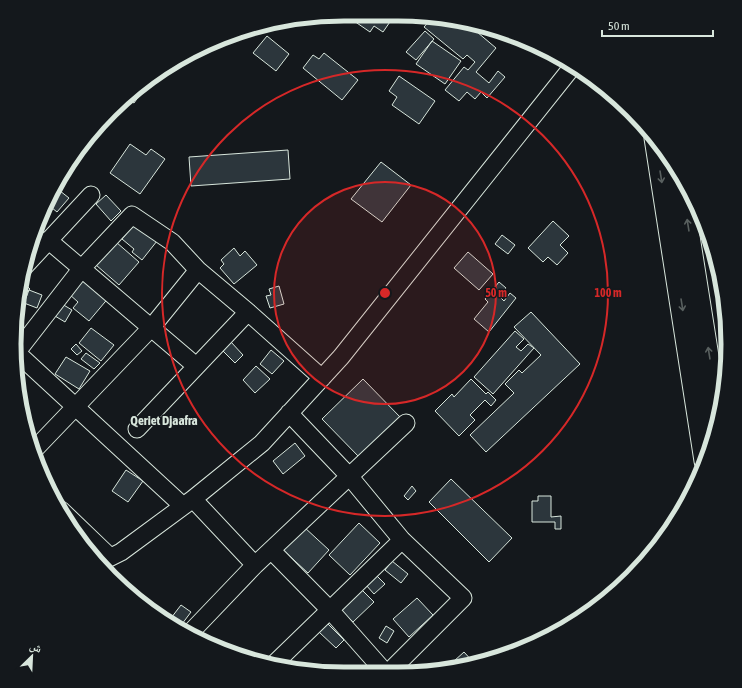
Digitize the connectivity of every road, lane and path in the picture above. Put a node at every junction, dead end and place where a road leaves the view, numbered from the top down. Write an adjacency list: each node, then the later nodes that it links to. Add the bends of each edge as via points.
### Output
1 (570, 70): 14 (street)
2 (657, 151): 21 (main road, one-way to 21)
3 (682, 189): 15 (main road, one-way to 3)
4 (91, 195): 5 (street)
5 (48, 240): 6 (street); 7 (street)
6 (33, 257)
7 (82, 268): 8 (street, via 132,215 172,242); 10 (street); 11 (street)
8 (198, 270): 9 (street); 10 (street)
9 (248, 312): 13 (street); 14 (street)
10 (151, 328): 13 (street); 16 (street)
11 (21, 346)
12 (22, 357): 16 (street)
13 (196, 366): 19 (street)
14 (322, 378): 17 (street)
15 (715, 404)
16 (76, 407): 20 (street); 23 (street)
17 (289, 413): 22 (street); 23 (street, via 262,443)
18 (406, 423): 22 (street)
19 (136, 429)
20 (38, 446)
21 (703, 450)
22 (350, 477): 24 (street); 26 (street)
23 (188, 503): 27 (street, via 121,552); 28 (street)
24 (402, 540): 29 (street); 33 (street, via 463,598)
25 (94, 548): 27 (street)
26 (271, 550): 28 (street); 29 (street)
27 (104, 560)
28 (255, 565): 30 (street)
29 (330, 610): 31 (street); 32 (street)
30 (193, 630)
31 (278, 660)
32 (380, 667)
33 (394, 667)

